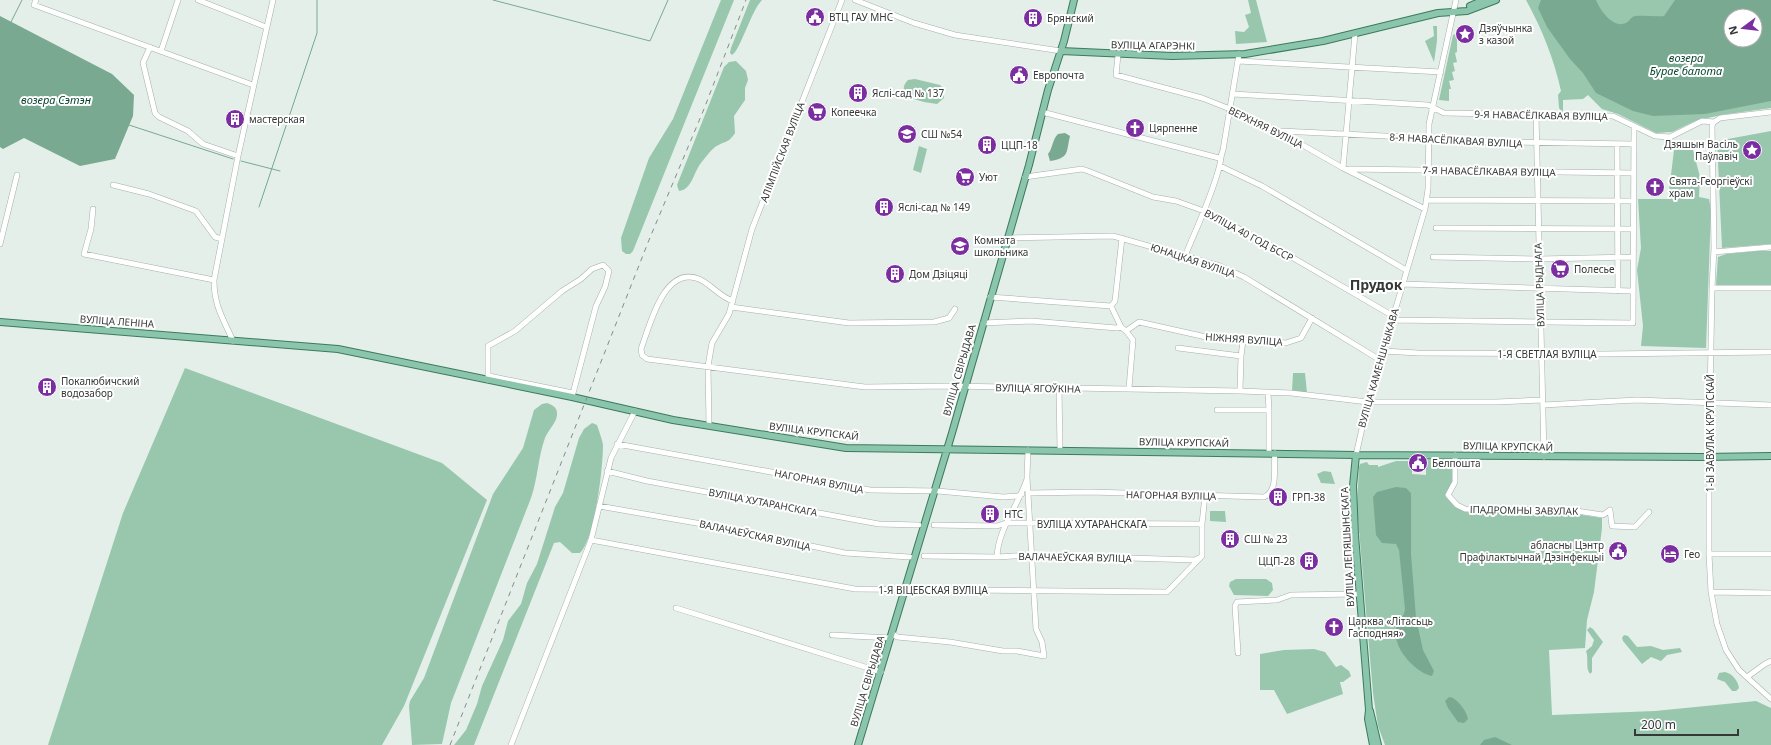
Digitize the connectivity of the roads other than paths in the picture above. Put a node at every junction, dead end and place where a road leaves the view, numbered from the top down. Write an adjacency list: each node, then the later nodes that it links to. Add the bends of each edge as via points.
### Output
1 (36, 0): 14 (street, via 34,5)
2 (178, 0): 15 (street)
3 (198, 0): 12 (street)
4 (273, 0): 12 (street)
5 (842, 0): 80 (street, АЛІМПІЙСКАЯ ВУЛІЦА, via 752,229)
6 (855, 0): 16 (street, ВУЛІЦА АГАРЭНКІ, via 955,36)
7 (1074, 0): 16 (main road, ВУЛІЦА СВІРЫДАВА)
8 (1456, 0): 11 (street, ВУЛІЦА КАМЕНШЧЫКАВА)
9 (1484, 0): 11 (main road)
10 (1496, 0): 11 (main road, via 1467,11)
11 (1453, 12): 13 (main road, ВУЛІЦА АГАРЭНКІ, via 1438,13); 21 (street, ВУЛІЦА КАМЕНШЧЫКАВА)
12 (266, 27): 22 (street)
13 (1354, 34): 17 (main road, ВУЛІЦА АГАРЭНКІ); 20 (street)
14 (150, 47): 15 (street); 38 (street, via 143,63 155,112 159,117 188,130 204,144)
15 (161, 51): 22 (street)
16 (1061, 51): 18 (main road, ВУЛІЦА АГАРЭНКІ); 27 (main road, ВУЛІЦА СВІРЫДАВА)
17 (1238, 54): 18 (main road, ВУЛІЦА АГАРЭНКІ); 19 (street)
18 (1118, 55): 26 (street, ВЕРХНЯЯ ВУЛІЦА, via 1116,75 1202,98)
19 (1238, 61): 20 (street); 23 (street)
20 (1352, 68): 21 (street); 24 (street)
21 (1441, 72): 25 (street, ВУЛІЦА КАМЕНШЧЫКАВА)
22 (253, 85): 38 (street)
23 (1233, 94): 24 (street, 9-Я НАВАСЁЛКАВАЯ ВУЛІЦА); 26 (street)
24 (1348, 101): 25 (street, 9-Я НАВАСЁЛКАВАЯ ВУЛІЦА); 33 (street)
25 (1432, 108): 29 (street, 9-Я НАВАСЁЛКАВАЯ ВУЛІЦА, via 1444,113); 34 (street, ВУЛІЦА КАМЕНШЧЫКАВА)
26 (1230, 109): 32 (street, ВЕРХНЯЯ ВУЛІЦА); 39 (street)
27 (1042, 112): 39 (street); 47 (main road, ВУЛІЦА СВІРЫДАВА)
28 (1771, 112): 30 (street, 9-Я НАВАСЁЛКАВАЯ ВУЛІЦА, via 1720,118)
29 (1536, 114): 31 (street, 9-Я НАВАСЁЛКАВАЯ ВУЛІЦА, via 1613,116); 35 (street, ВУЛІЦА РЫДНАГА)
30 (1714, 122): 31 (street, 9-Я НАВАСЁЛКАВАЯ ВУЛІЦА, via 1702,121 1670,137 1655,136); 65 (street, 1-Ы ЗАВУЛАК КРУПСКАЙ)
31 (1634, 126): 37 (street)
32 (1278, 131): 33 (street, 8-Я НАВАСЁЛКАВАЯ ВУЛІЦА); 41 (street, ВЕРХНЯЯ ВУЛІЦА)
33 (1346, 135): 34 (street, 8-Я НАВАСЁЛКАВАЯ ВУЛІЦА); 41 (street)
34 (1429, 138): 35 (street, 8-Я НАВАСЁЛКАВАЯ ВУЛІЦА, via 1448,141); 42 (street, ВУЛІЦА КАМЕНШЧЫКАВА)
35 (1537, 143): 36 (street, 8-Я НАВАСЁЛКАВАЯ ВУЛІЦА); 43 (street, ВУЛІЦА РЫДНАГА)
36 (1617, 144): 37 (street, 8-Я НАВАСЁЛКАВАЯ ВУЛІЦА); 44 (street)
37 (1633, 144): 45 (street)
38 (238, 156): 62 (street)
39 (1219, 158): 40 (street)
40 (1220, 166): 55 (street); 71 (street, via 1262,186)
41 (1344, 168): 42 (street, 7-Я НАВАСЁЛКАВАЯ ВУЛІЦА); 54 (street, ВЕРХНЯЯ ВУЛІЦА)
42 (1428, 170): 43 (street, 7-Я НАВАСЁЛКАВАЯ ВУЛІЦА); 49 (street, ВУЛІЦА КАМЕНШЧЫКАВА)
43 (1538, 172): 44 (street, 7-Я НАВАСЁЛКАВАЯ ВУЛІЦА); 50 (street, ВУЛІЦА РЫДНАГА)
44 (1617, 173): 45 (street, 7-Я НАВАСЁЛКАВАЯ ВУЛІЦА); 51 (street)
45 (1632, 173): 52 (street)
46 (17, 175): 63 (street)
47 (1025, 177): 55 (street, ВУЛІЦА 40 ГОД БССР, via 1088,170 1153,197); 60 (main road, ВУЛІЦА СВІРЫДАВА)
48 (113, 185): 62 (street, via 149,194 196,211 215,236)
49 (1427, 200): 50 (street); 54 (street, ВУЛІЦА КАМЕНШЧЫКАВА)
50 (1537, 200): 51 (street); 57 (street, ВУЛІЦА РЫДНАГА)
51 (1617, 200): 52 (street); 58 (street)
52 (1632, 200): 59 (street)
53 (94, 209): 72 (street, via 84,254)
54 (1425, 209): 71 (street, ВУЛІЦА КАМЕНШЧЫКАВА)
55 (1204, 211): 66 (street); 85 (street, ВУЛІЦА 40 ГОД БССР, via 1271,245)
56 (1436, 228): 57 (street)
57 (1538, 228): 58 (street); 70 (street, ВУЛІЦА РЫДНАГА)
58 (1617, 229): 59 (street); 69 (street)
59 (1632, 229): 68 (street)
60 (1007, 238): 61 (street, ЮНАЦКАЯ ВУЛІЦА, via 1107,235); 79 (main road, ВУЛІЦА СВІРЫДАВА)
61 (1122, 238): 66 (street, ЮНАЦКАЯ ВУЛІЦА); 81 (street, via 1115,301)
62 (222, 239): 72 (street)
63 (0, 244)
64 (1771, 247): 65 (street)
65 (1714, 252): 74 (street, 1-Ы ЗАВУЛАК КРУПСКАЙ)
66 (1185, 256): 84 (street, ЮНАЦКАЯ ВУЛІЦА, via 1234,271)
67 (1433, 257): 70 (street)
68 (1633, 257): 69 (street); 78 (street)
69 (1618, 258): 70 (street); 77 (street)
70 (1539, 259): 76 (street, ВУЛІЦА РЫДНАГА)
71 (1406, 270): 73 (street, ВУЛІЦА КАМЕНШЧЫКАВА)
72 (214, 280): 91 (street, via 214,297 218,310)
73 (1402, 284): 76 (street); 85 (street, ВУЛІЦА КАМЕНШЧЫКАВА)
74 (1712, 288): 75 (street); 96 (street, 1-Ы ЗАВУЛАК КРУПСКАЙ)
75 (1771, 288)
76 (1540, 289): 77 (street); 86 (street, ВУЛІЦА РЫДНАГА)
77 (1618, 291): 78 (street)
78 (1632, 291): 86 (street, via 1633,323)
79 (990, 297): 81 (street); 88 (main road, ВУЛІЦА СВІРЫДАВА)
80 (733, 300): 82 (street, АЛІМПІЙСКАЯ ВУЛІЦА); 100 (street, ВУЛІЦА ЯГОЎКІНА, via 726,299 706,282 697,278 689,277 675,281 664,292 641,349 646,359)
81 (1110, 306): 89 (street)
82 (731, 307): 83 (street, via 849,323 934,322 950,318); 100 (street, via 712,343)
83 (955, 309)
84 (1312, 318): 92 (street, НІЖНЯЯ ВУЛІЦА, via 1300,338 1286,343); 99 (street, ЮНАЦКАЯ ВУЛІЦА)
85 (1392, 318): 86 (street); 94 (street, ВУЛІЦА КАМЕНШЧЫКАВА)
86 (1540, 321): 95 (street, ВУЛІЦА РЫДНАГА)
87 (0, 322): 91 (main road, ВУЛІЦА ЛЕНІНА)
88 (983, 323): 89 (street, via 1031,321); 102 (main road, ВУЛІЦА СВІРЫДАВА)
89 (1121, 327): 90 (street)
90 (1126, 331): 92 (street, НІЖНЯЯ ВУЛІЦА, via 1139,322 1215,339); 104 (street, via 1133,340)
91 (233, 341): 101 (main road, ВУЛІЦА ЛЕНІНА, via 338,349)
92 (1243, 341): 98 (street)
93 (1178, 348): 98 (street)
94 (1383, 351): 95 (street, 1-Я СВЕТЛАЯ ВУЛІЦА); 99 (street, ВУЛІЦА КАМЕНШЧЫКАВА)
95 (1541, 352): 96 (street, 1-Я СВЕТЛАЯ ВУЛІЦА); 109 (street, ВУЛІЦА РЫДНАГА)
96 (1710, 352): 97 (street, 1-Я СВЕТЛАЯ ВУЛІЦА); 110 (street, 1-Ы ЗАВУЛАК КРУПСКАЙ)
97 (1771, 352)
98 (1241, 356): 105 (street)
99 (1380, 360): 108 (street, ВУЛІЦА КАМЕНШЧЫКАВА)
100 (708, 366): 102 (street, ВУЛІЦА ЯГОЎКІНА, via 865,388); 115 (street)
101 (488, 378): 107 (main road, ВУЛІЦА КРУПСКАЙ); 107 (street, via 488,346 515,331 562,291 592,269 603,265 609,271 608,278 596,306)
102 (964, 387): 103 (street, ВУЛІЦА ЯГОЎКІНА); 117 (main road, ВУЛІЦА СВІРЫДАВА)
103 (1059, 388): 104 (street, ВУЛІЦА ЯГОЎКІНА); 119 (street)
104 (1129, 388): 105 (street, ВУЛІЦА ЯГОЎКІНА, via 1155,391)
105 (1240, 391): 106 (street, ВУЛІЦА ЯГОЎКІНА)
106 (1268, 393): 108 (street, ВУЛІЦА ЯГОЎКІНА, via 1291,393); 113 (street)
107 (573, 395): 114 (main road, ВУЛІЦА КРУПСКАЙ)
108 (1368, 402): 109 (street, ВУЛІЦА ЯГОЎКІНА); 121 (street, ВУЛІЦА КАМЕНШЧЫКАВА)
109 (1543, 402): 110 (street, ВУЛІЦА ЯГОЎКІНА, via 1637,400); 124 (street, ВУЛІЦА РЫДНАГА)
110 (1710, 404): 111 (street, ВУЛІЦА ЯГОЎКІНА); 125 (street, 1-Ы ЗАВУЛАК КРУПСКАЙ)
111 (1771, 405)
112 (1217, 410): 113 (street)
113 (1269, 410): 120 (street)
114 (635, 411): 115 (main road, ВУЛІЦА КРУПСКАЙ); 116 (street)
115 (709, 425): 117 (main road, ВУЛІЦА КРУПСКАЙ, via 846,448)
116 (617, 444): 126 (street); 128 (street, НАГОРНАЯ ВУЛІЦА, via 870,490)
117 (946, 449): 118 (main road, ВУЛІЦА КРУПСКАЙ); 128 (main road, ВУЛІЦА СВІРЫДАВА)
118 (1028, 450): 119 (main road, ВУЛІЦА КРУПСКАЙ); 127 (street)
119 (1060, 450): 120 (main road, ВУЛІЦА КРУПСКАЙ)
120 (1272, 453): 121 (main road, ВУЛІЦА КРУПСКАЙ); 131 (street, НАГОРНАЯ ВУЛІЦА, via 1273,489 1270,495)
121 (1356, 455): 122 (main road, ВУЛІЦА КРУПСКАЙ); 151 (main road, ВУЛІЦА ЛЕПЯШЫНСКАГА, via 1353,497)
122 (1455, 455): 124 (main road, ВУЛІЦА КРУПСКАЙ); 133 (street, ІПАДРОМНЫ ЗАВУЛАК, via 1455,482 1448,495 1465,509 1570,510 1603,515 1610,510 1612,526 1634,527)
123 (1771, 456): 125 (main road, ВУЛІЦА КРУПСКАЙ)
124 (1544, 457): 125 (main road, ВУЛІЦА КРУПСКАЙ)
125 (1709, 457): 140 (street, 1-Ы ЗАВУЛАК КРУПСКАЙ)
126 (607, 471): 132 (street); 137 (street, ВУЛІЦА ХУТАРАНСКАГА, via 647,481 879,524)
127 (1027, 477): 129 (street); 130 (street)
128 (934, 492): 130 (street, НАГОРНАЯ ВУЛІЦА, via 1003,497); 147 (main road, ВУЛІЦА СВІРЫДАВА)
129 (1029, 493): 131 (street, НАГОРНАЯ ВУЛІЦА); 135 (street)
130 (1022, 494): 134 (street)
131 (1205, 495): 136 (street)
132 (600, 506): 139 (street); 145 (street, ВАЛАЧАЕЎСКАЯ ВУЛІЦА, via 845,553)
133 (1649, 512)
134 (1006, 523): 135 (street, ВУЛІЦА ХУТАРАНСКАГА); 138 (street, ВУЛІЦА ХУТАРАНСКАГА, via 997,526); 146 (street, via 997,544)
135 (1030, 524): 136 (street, ВУЛІЦА ХУТАРАНСКАГА); 142 (street)
136 (1202, 524): 144 (street)
137 (920, 525)
138 (934, 525)
139 (592, 540): 147 (street, 1-Я ВІЦЕБСКАЯ ВУЛІЦА, via 839,587); 161 (street)
140 (1709, 554): 141 (street); 149 (street, 1-Ы ЗАВУЛАК КРУПСКАЙ)
141 (1771, 554)
142 (1031, 555): 144 (street, ВАЛАЧАЕЎСКАЯ ВУЛІЦА, via 1195,560); 146 (street, ВАЛАЧАЕЎСКАЯ ВУЛІЦА); 148 (street)
143 (924, 556): 146 (street, ВАЛАЧАЕЎСКАЯ ВУЛІЦА)
144 (1202, 556): 148 (street, 1-Я ВІЦЕБСКАЯ ВУЛІЦА, via 1167,592)
145 (910, 557)
146 (997, 557)
147 (905, 590): 148 (street, 1-Я ВІЦЕБСКАЯ ВУЛІЦА); 154 (main road, ВУЛІЦА СВІРЫДАВА)
148 (1034, 590): 154 (street, via 1036,629 1042,642 1044,656)
149 (1711, 592): 150 (street); 158 (street, 1-Ы ЗАВУЛАК КРУПСКАЙ, via 1723,644 1733,662)
150 (1771, 593)
151 (1360, 594): 155 (street, via 1291,595 1277,600 1237,602 1235,606); 160 (main road, ВУЛІЦА ЛЕПЯШЫНСКАГА)
152 (676, 608): 157 (street)
153 (832, 635): 154 (street)
154 (891, 636): 157 (main road, ВУЛІЦА СВІРЫДАВА)
155 (1238, 653)
156 (1771, 661): 158 (street)
157 (881, 672): 162 (main road, ВУЛІЦА СВІРЫДАВА)
158 (1747, 678): 159 (street, 1-Ы ЗАВУЛАК КРУПСКАЙ)
159 (1771, 699)
160 (1369, 710): 163 (main road, ВУЛІЦА ЛЕПЯШЫНСКАГА, via 1368,719); 164 (main road, ВУЛІЦА ЛЕПЯШЫНСКАГА)
161 (511, 745)
162 (858, 745)
163 (1373, 745)
164 (1378, 745)

